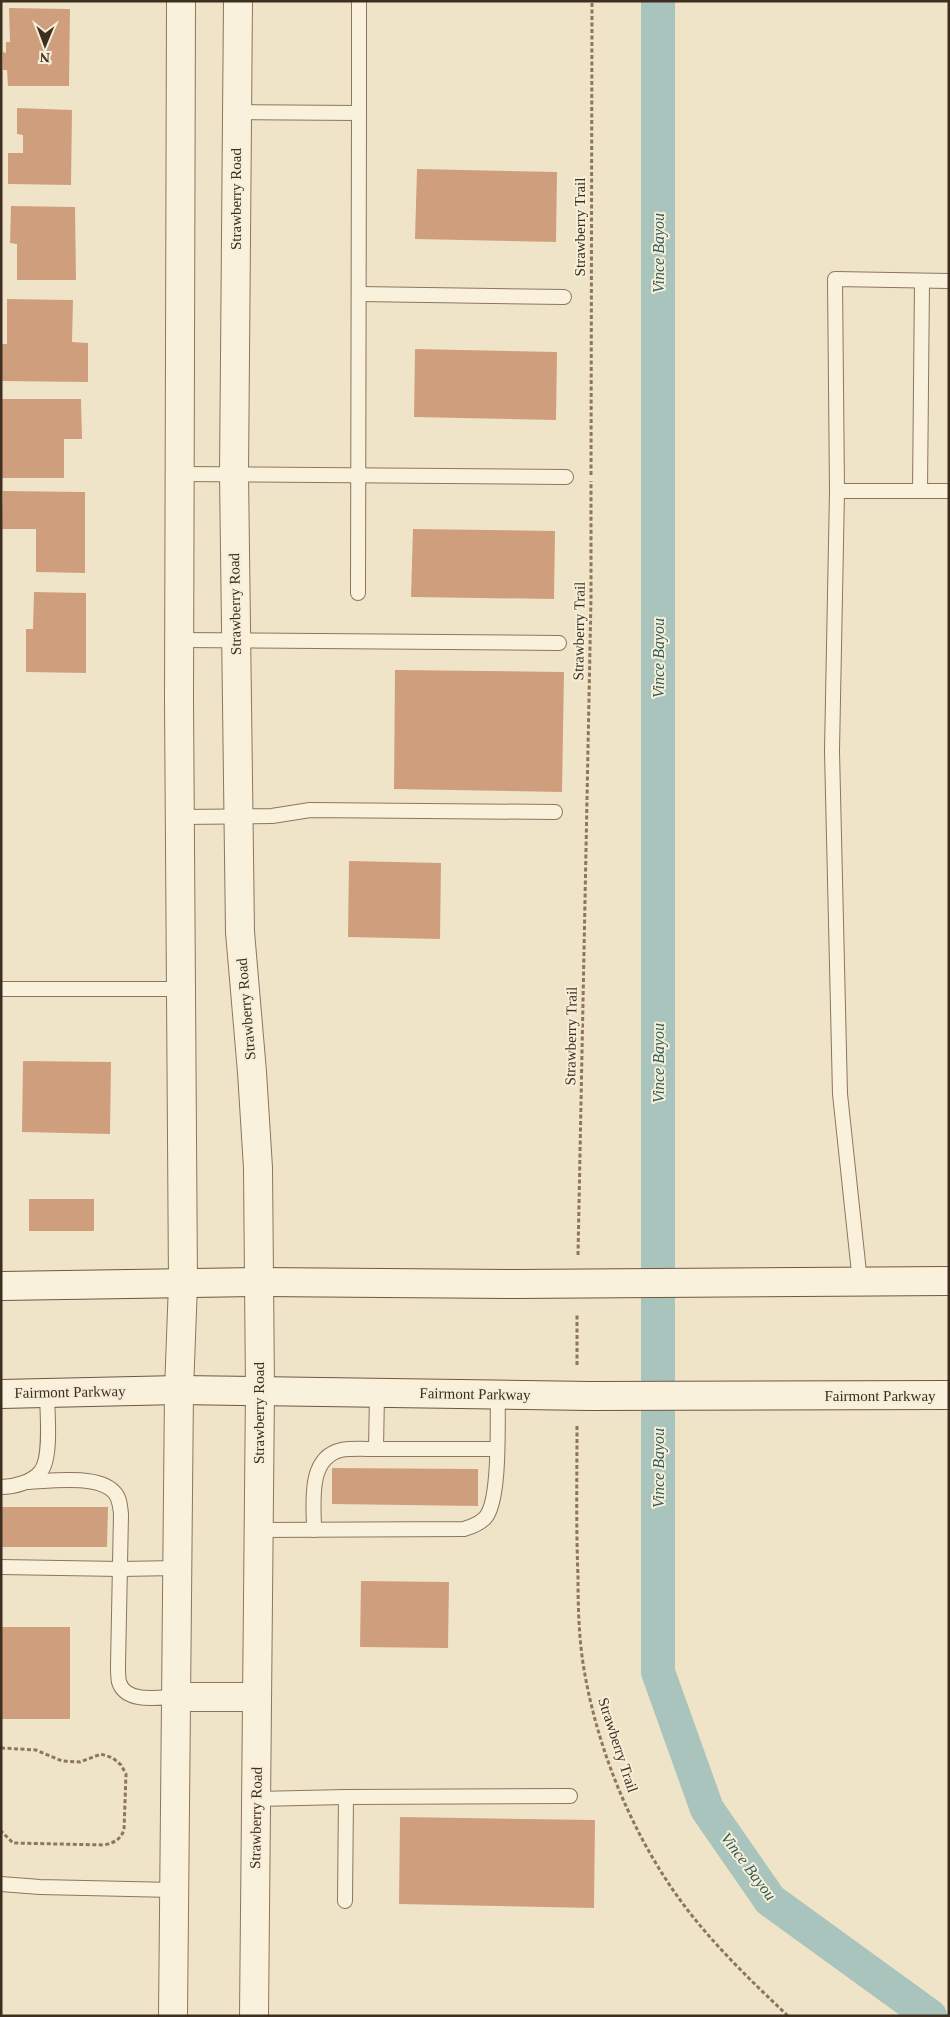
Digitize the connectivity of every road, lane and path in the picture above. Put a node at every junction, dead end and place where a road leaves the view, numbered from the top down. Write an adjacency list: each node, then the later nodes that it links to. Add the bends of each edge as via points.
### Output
1 (181, 1): 11 (street)
2 (238, 1): 5 (street, Strawberry Road)
3 (359, 1): 6 (lane)
4 (592, 1): 27 (path, Strawberry Trail)
5 (236, 112): 6 (lane); 12 (street, Strawberry Road)
6 (359, 113): 9 (lane)
7 (922, 281): 8 (lane); 15 (lane); 16 (lane, via 835,279)
8 (949, 282)
9 (359, 294): 10 (lane); 13 (lane)
10 (564, 297)
11 (180, 474): 12 (lane); 19 (street)
12 (234, 474): 13 (lane); 20 (street, Strawberry Road)
13 (359, 475): 14 (lane); 18 (lane)
14 (566, 477)
15 (920, 490): 16 (lane); 17 (lane)
16 (837, 491): 30 (lane, via 832,751 840,1094)
17 (949, 491)
18 (358, 592)
19 (179, 640): 20 (lane); 23 (street)
20 (235, 640): 21 (lane); 24 (street, Strawberry Road)
21 (559, 643)
22 (555, 812): 24 (lane, via 310,810)
23 (181, 817): 24 (lane); 26 (street)
24 (239, 817): 29 (street, Strawberry Road, via 240,932 258,1168)
25 (1, 989): 26 (lane)
26 (181, 989): 31 (street)
27 (585, 1272): 29 (street); 30 (street, via 746,1283)
28 (949, 1281): 30 (street)
29 (258, 1282): 31 (street); 36 (street, Strawberry Road)
30 (860, 1282)
31 (182, 1284): 32 (street); 35 (street)
32 (1, 1286)
33 (578, 1307): 34 (path)
34 (577, 1366)
35 (179, 1390): 36 (street, Fairmont Parkway); 37 (street, Fairmont Parkway); 50 (street)
36 (260, 1390): 38 (street, Fairmont Parkway); 47 (street, Strawberry Road)
37 (47, 1393): 39 (street, Fairmont Parkway); 45 (lane, via 47,1456 41,1471)
38 (377, 1393): 40 (street, Fairmont Parkway); 43 (lane)
39 (1, 1394)
40 (498, 1394): 41 (street, Fairmont Parkway); 44 (lane)
41 (949, 1395)
42 (577, 1424): 64 (path, Strawberry Trail, via 580,1639 585,1675 603,1746 641,1838 668,1883 703,1928)
43 (376, 1449): 44 (lane); 48 (lane, via 340,1450 327,1457 318,1469 315,1483)
44 (497, 1449): 48 (lane, via 490,1510 473,1526 464,1529)
45 (26, 1482): 46 (lane); 51 (lane, via 81,1481 102,1484 114,1492 120,1501)
46 (1, 1487)
47 (258, 1530): 48 (lane); 53 (street, Strawberry Road)
48 (314, 1530)
49 (1, 1567): 51 (lane)
50 (178, 1568): 51 (lane); 52 (street)
51 (120, 1569): 52 (lane, via 120,1684 128,1694 140,1698)
52 (176, 1697): 53 (street); 60 (street)
53 (257, 1697): 57 (street, Strawberry Road)
54 (1, 1748): 58 (path, via 36,1750 62,1761 80,1762 101,1754 113,1758 126,1774 124,1830 116,1842 105,1845 13,1843)
55 (570, 1796): 56 (lane)
56 (346, 1797): 57 (lane); 61 (lane)
57 (256, 1799): 63 (street, Strawberry Road)
58 (1, 1831)
59 (1, 1884): 60 (lane, via 40,1888)
60 (174, 1890): 62 (street)
61 (344, 1901)
62 (173, 2016)
63 (254, 2016)
64 (788, 2016)

